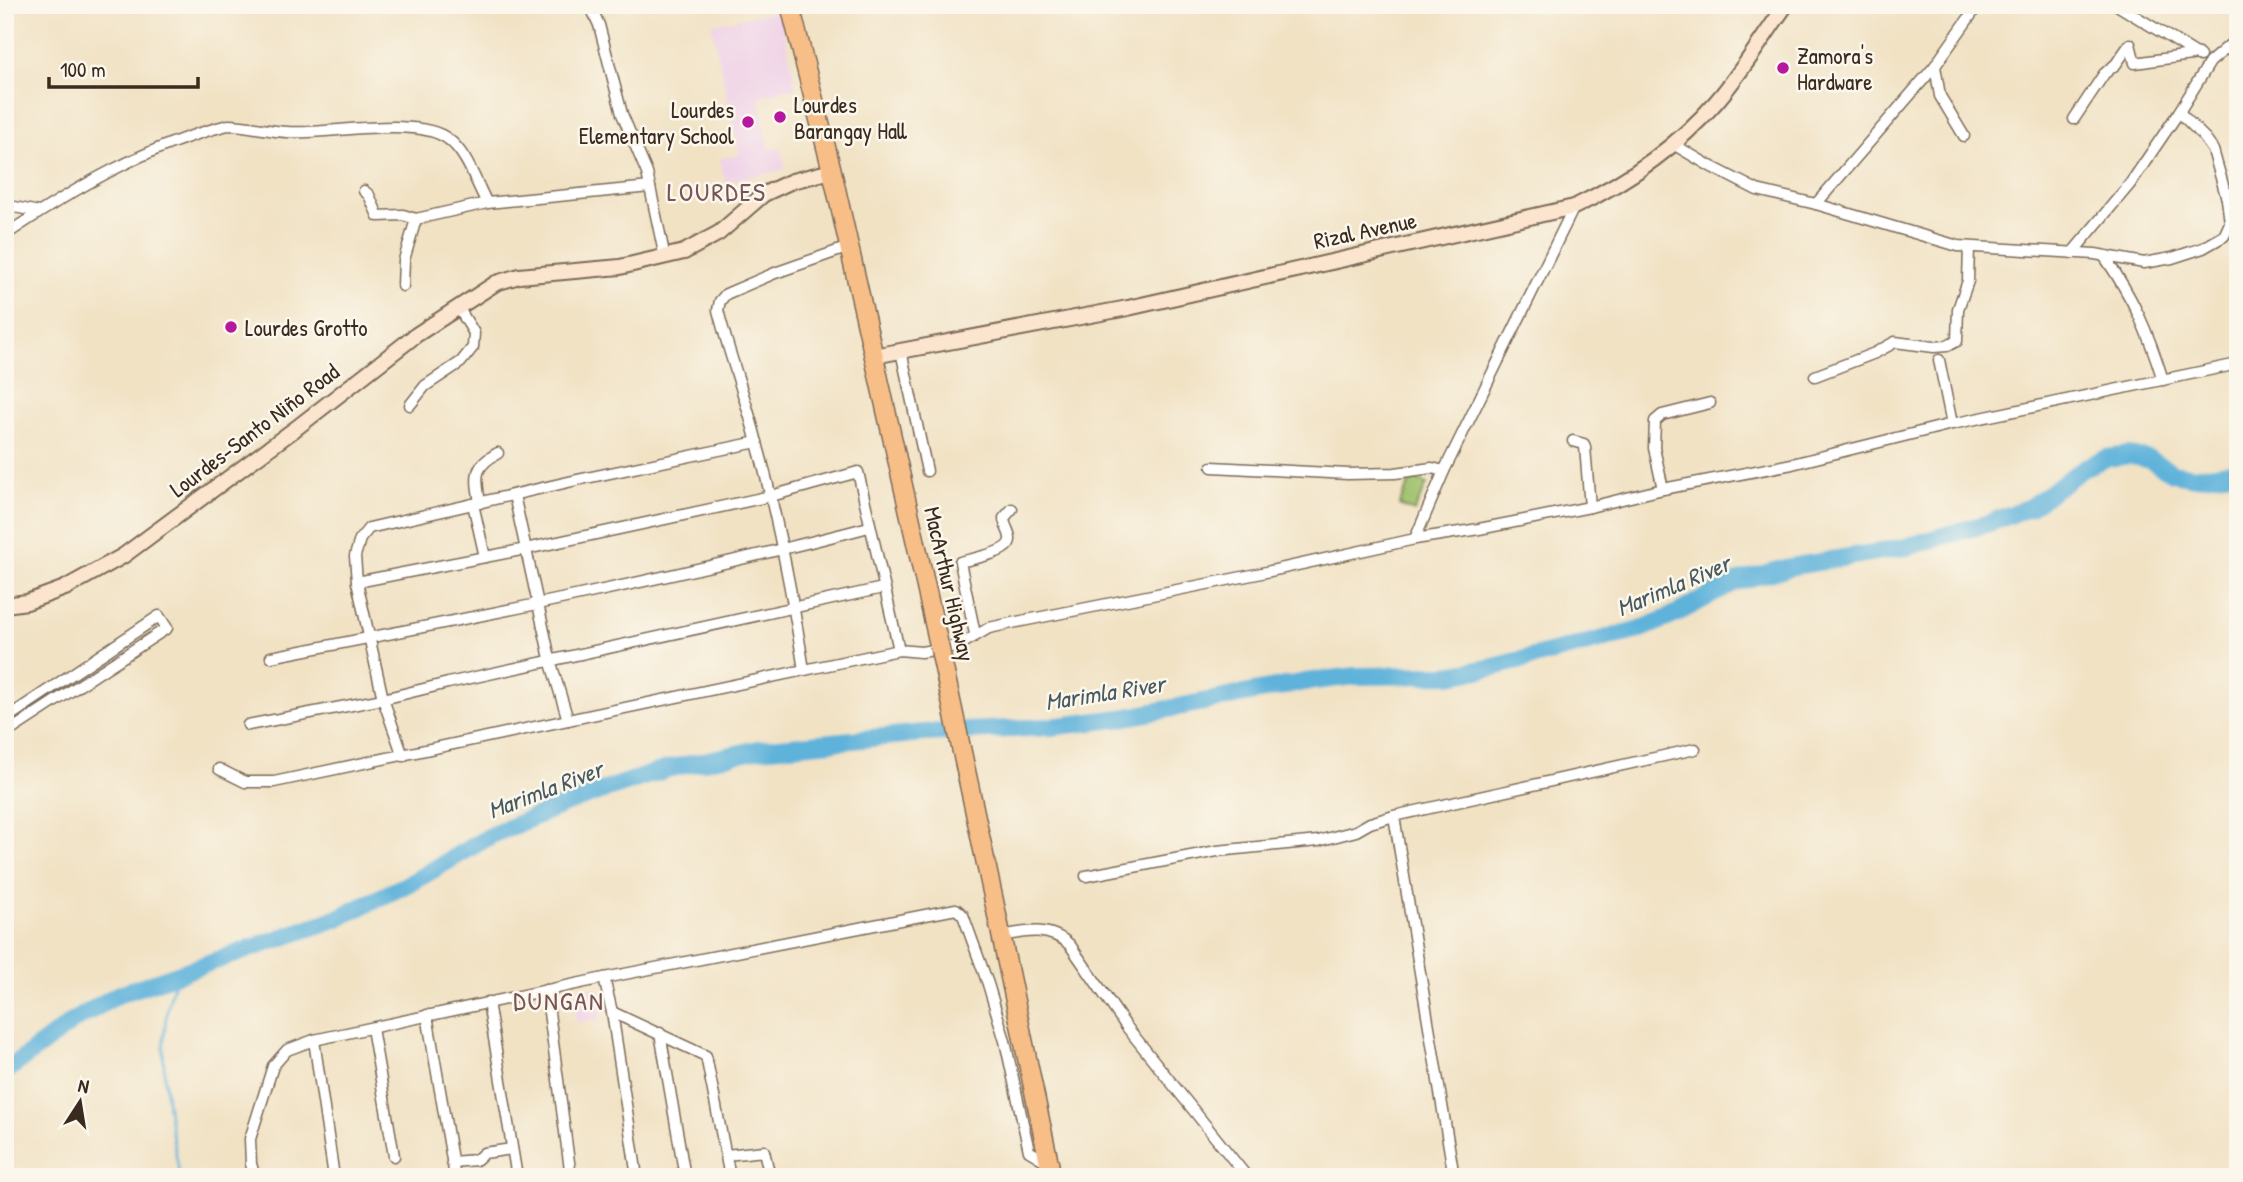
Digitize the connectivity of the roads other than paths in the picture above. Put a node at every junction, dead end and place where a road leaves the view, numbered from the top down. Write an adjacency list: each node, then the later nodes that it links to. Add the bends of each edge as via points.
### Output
1 (590, 5): 16 (street)
2 (790, 5): 14 (highway, MacArthur Highway)
3 (1786, 5): 13 (street, Rizal Avenue, via 1715,103)
4 (1978, 5): 9 (street)
5 (2117, 5): 7 (street)
6 (2238, 38): 8 (street)
7 (2198, 54): 8 (street); 11 (street, via 2135,63 2130,44)
8 (2210, 62): 10 (street)
9 (1935, 66): 12 (street, via 1940,96); 20 (street)
10 (2179, 113): 18 (street, via 2213,150); 28 (street, via 2130,184)
11 (2074, 119)
12 (1964, 136)
13 (1673, 144): 20 (street, via 1757,190); 22 (street, Rizal Avenue, via 1637,173)
14 (832, 171): 26 (highway, MacArthur Highway); 30 (street, Lourdes-Santo Niño Road, via 779,186 703,243)
15 (2238, 186): 18 (street)
16 (650, 187): 19 (street); 30 (street)
17 (364, 191): 24 (street, via 378,216)
18 (2227, 199): 29 (street, via 2228,230 2203,248 2158,262)
19 (487, 204): 23 (street, via 456,147 434,131 411,127 285,132 228,125 127,161); 24 (street)
20 (1816, 204): 27 (street)
21 (5, 205): 23 (street)
22 (1574, 207): 33 (street, Rizal Avenue, via 1128,307); 47 (street)
23 (39, 212): 25 (street)
24 (416, 219): 31 (street, via 404,260)
25 (5, 235)
26 (849, 247): 34 (highway, MacArthur Highway); 43 (street, via 726,293 720,301 718,310)
27 (1969, 248): 28 (street); 37 (street, via 1957,341 1934,347 1895,342)
28 (2072, 253): 29 (street)
29 (2104, 256): 38 (street, via 2143,321)
30 (665, 258): 32 (street, Lourdes-Santo Niño Road, via 509,278)
31 (403, 286)
32 (458, 307): 40 (street, via 474,332 474,347 470,355 425,386); 62 (street, Lourdes-Santo Niño Road, via 123,556 65,587)
33 (901, 351): 34 (street, Rizal Avenue); 46 (street)
34 (874, 356): 80 (highway, MacArthur Highway, bridge)
35 (1939, 360): 41 (street)
36 (2238, 364): 38 (street)
37 (1815, 376)
38 (2163, 380): 41 (street)
39 (1710, 402): 48 (street, via 1655,421 1654,448)
40 (410, 405)
41 (1952, 424): 48 (street, via 1792,464)
42 (1573, 441): 52 (street, via 1586,447)
43 (757, 442): 49 (street); 50 (street)
44 (498, 453): 51 (street, via 485,460 476,477)
45 (1212, 467): 47 (street, via 1348,474)
46 (927, 471)
47 (1444, 471): 55 (street)
48 (1663, 489): 52 (street)
49 (514, 495): 51 (street); 56 (street)
50 (771, 496): 54 (street, via 858,472); 56 (street); 57 (street)
51 (477, 503): 58 (street); 59 (street, via 369,528 355,556)
52 (1590, 507): 55 (street)
53 (1012, 509): 64 (street, via 1004,518 1011,539 1008,545 960,562)
54 (869, 527): 57 (street); 60 (street)
55 (1415, 539): 64 (street)
56 (526, 549): 58 (street); 61 (street)
57 (782, 550): 61 (street); 63 (street)
58 (485, 557): 59 (street)
59 (358, 582): 65 (street)
60 (883, 588): 63 (street); 66 (street)
61 (539, 603): 65 (street); 68 (street)
62 (5, 605)
63 (794, 607): 68 (street); 69 (street)
64 (975, 634): 66 (street, via 958,646)
65 (370, 638): 67 (street); 70 (street)
66 (899, 650): 69 (street)
67 (271, 657)
68 (551, 663): 70 (street); 72 (street)
69 (804, 670): 72 (street)
70 (383, 699): 73 (street); 76 (street)
71 (5, 719): 74 (street, via 159,616 167,628)
72 (568, 720): 76 (street)
73 (248, 725)
74 (5, 734)
75 (1695, 749): 78 (street)
76 (403, 756): 77 (street, via 274,782 245,782)
77 (219, 769)
78 (1394, 816): 79 (street, via 1318,841 1217,851); 104 (street)
79 (1086, 876)
80 (1002, 936): 93 (highway, MacArthur Highway); 103 (street, via 1044,932 1070,945 1126,1026)
81 (604, 978): 82 (street); 84 (street); 93 (street, via 959,910 1005,1041 1029,1152)
82 (546, 990): 83 (street); 98 (street)
83 (488, 1002): 85 (street); 89 (street)
84 (612, 1012): 87 (street); 99 (street)
85 (427, 1015): 86 (street); 92 (street)
86 (372, 1028): 88 (street); 91 (street)
87 (660, 1033): 90 (street, via 706,1056); 100 (street)
88 (314, 1040): 94 (street, via 287,1050 273,1066 250,1139); 95 (street)
89 (512, 1149): 92 (street); 97 (street)
90 (726, 1155): 101 (street); 102 (street, via 764,1151)
91 (394, 1156)
92 (452, 1163): 96 (street)
93 (1051, 1170)
94 (255, 1177)
95 (334, 1177)
96 (454, 1177)
97 (517, 1177)
98 (571, 1177)
99 (638, 1177)
100 (685, 1177)
101 (730, 1177)
102 (770, 1177)
103 (1247, 1177)
104 (1454, 1177)

